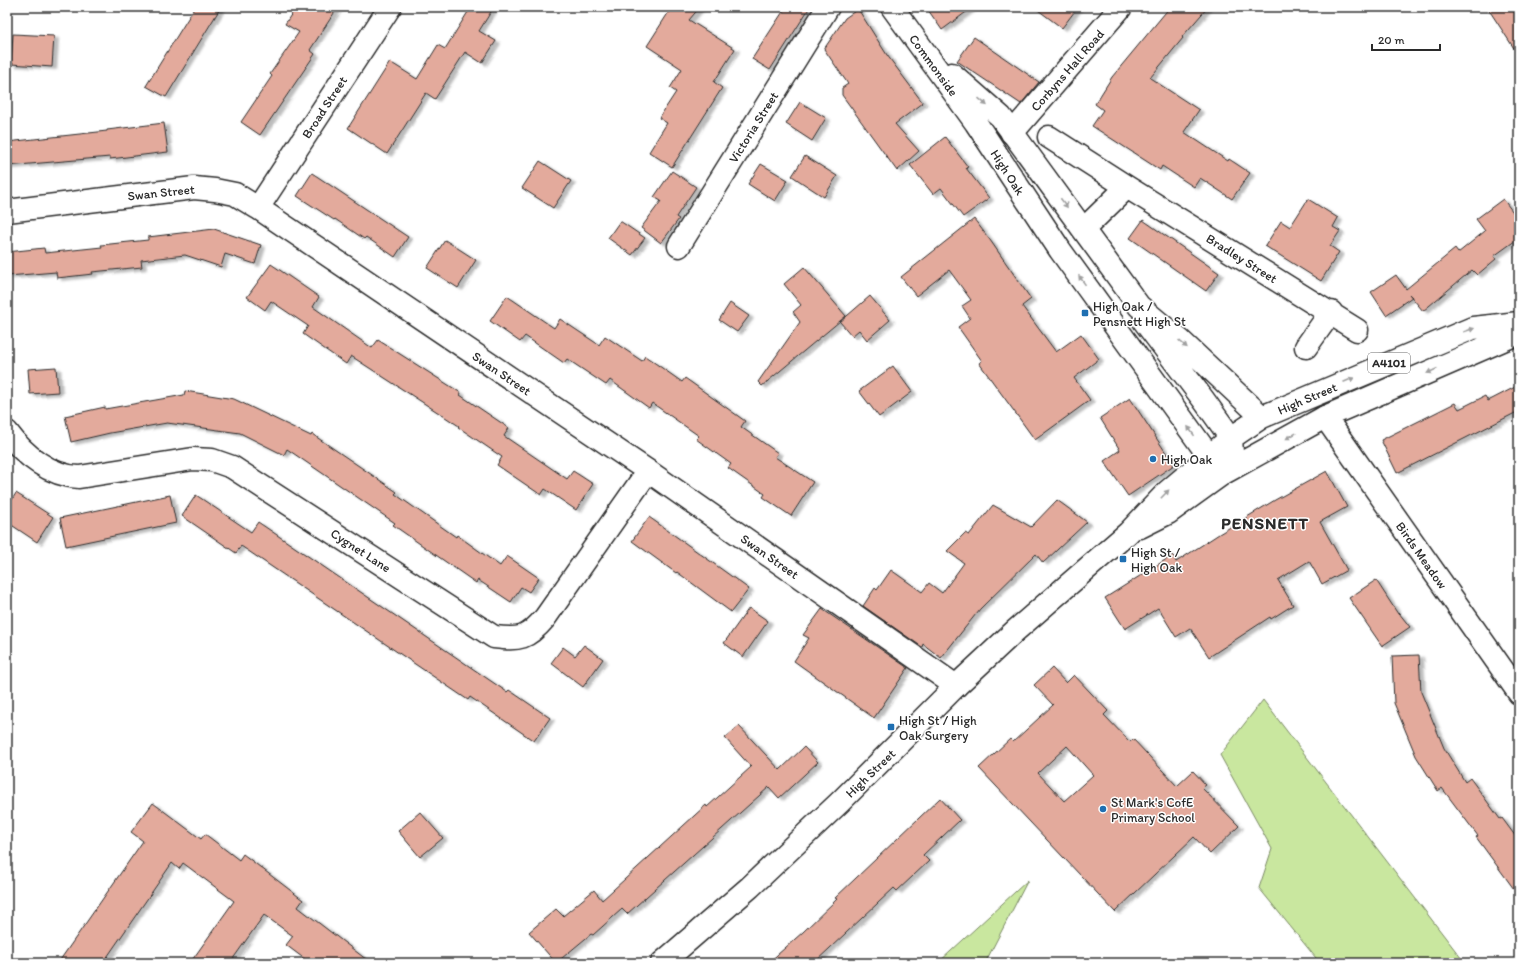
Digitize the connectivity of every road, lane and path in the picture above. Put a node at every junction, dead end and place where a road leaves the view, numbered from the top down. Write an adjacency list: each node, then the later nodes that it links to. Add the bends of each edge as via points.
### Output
1 (390, 7): 11 (street, Broad Street)
2 (828, 7): 14 (street, Victoria Street)
3 (892, 7): 5 (street, Commonside)
4 (1122, 7): 7 (street, Corbyns Hall Road)
5 (922, 48): 6 (street, Commonside); 7 (street, High Oak, one-way to 7, via 1001,117)
6 (976, 123): 9 (street, High Oak)
7 (1012, 133): 9 (street, Corbyns Hall Road); 13 (street, High Oak, one-way to 13)
8 (1049, 137): 10 (street, Bradley Street)
9 (994, 150): 15 (street, High Oak)
10 (1127, 187): 13 (street); 17 (street, Bradley Street)
11 (258, 208): 12 (street, Swan Street, via 235,194 194,188); 27 (street, Swan Street)
12 (7, 211)
13 (1084, 229): 15 (street); 16 (street, High Oak)
14 (679, 246)
15 (1060, 250): 26 (street, High Oak, one-way to 15)
16 (1139, 306): 22 (street, High Oak, one-way to 22, via 1181,341); 25 (street, High Oak, via 1145,324)
17 (1330, 312): 19 (street, Bradley Street); 21 (street)
18 (1519, 324): 22 (street, High Street / A4101, one-way to 18, via 1473,328)
19 (1357, 330)
20 (1519, 332): 23 (street, High Street / A4101, one-way to 23)
21 (1306, 347)
22 (1262, 417): 25 (street, High Street / A4101)
23 (1325, 417): 28 (street, High Street / A4101, one-way to 28); 31 (street, Birds Meadow)
24 (7, 432): 27 (street, Cygnet Lane, via 28,455 56,473 68,477 193,459 212,460 232,467 494,636 509,639 520,638 533,632 541,623)
25 (1231, 438): 26 (street, High Street / A4101); 28 (street)
26 (1208, 456): 28 (street, High Oak); 29 (street, High Street / A4101, one-way to 26, via 1167,492)
27 (648, 470): 30 (street, Swan Street)
28 (1227, 471): 29 (street, High Street / A4101, via 1168,513)
29 (1128, 533): 30 (street, High Street / A4101)
30 (956, 686): 32 (street, High Street / A4101, via 840,802 750,887)
31 (1519, 693)
32 (662, 963)

